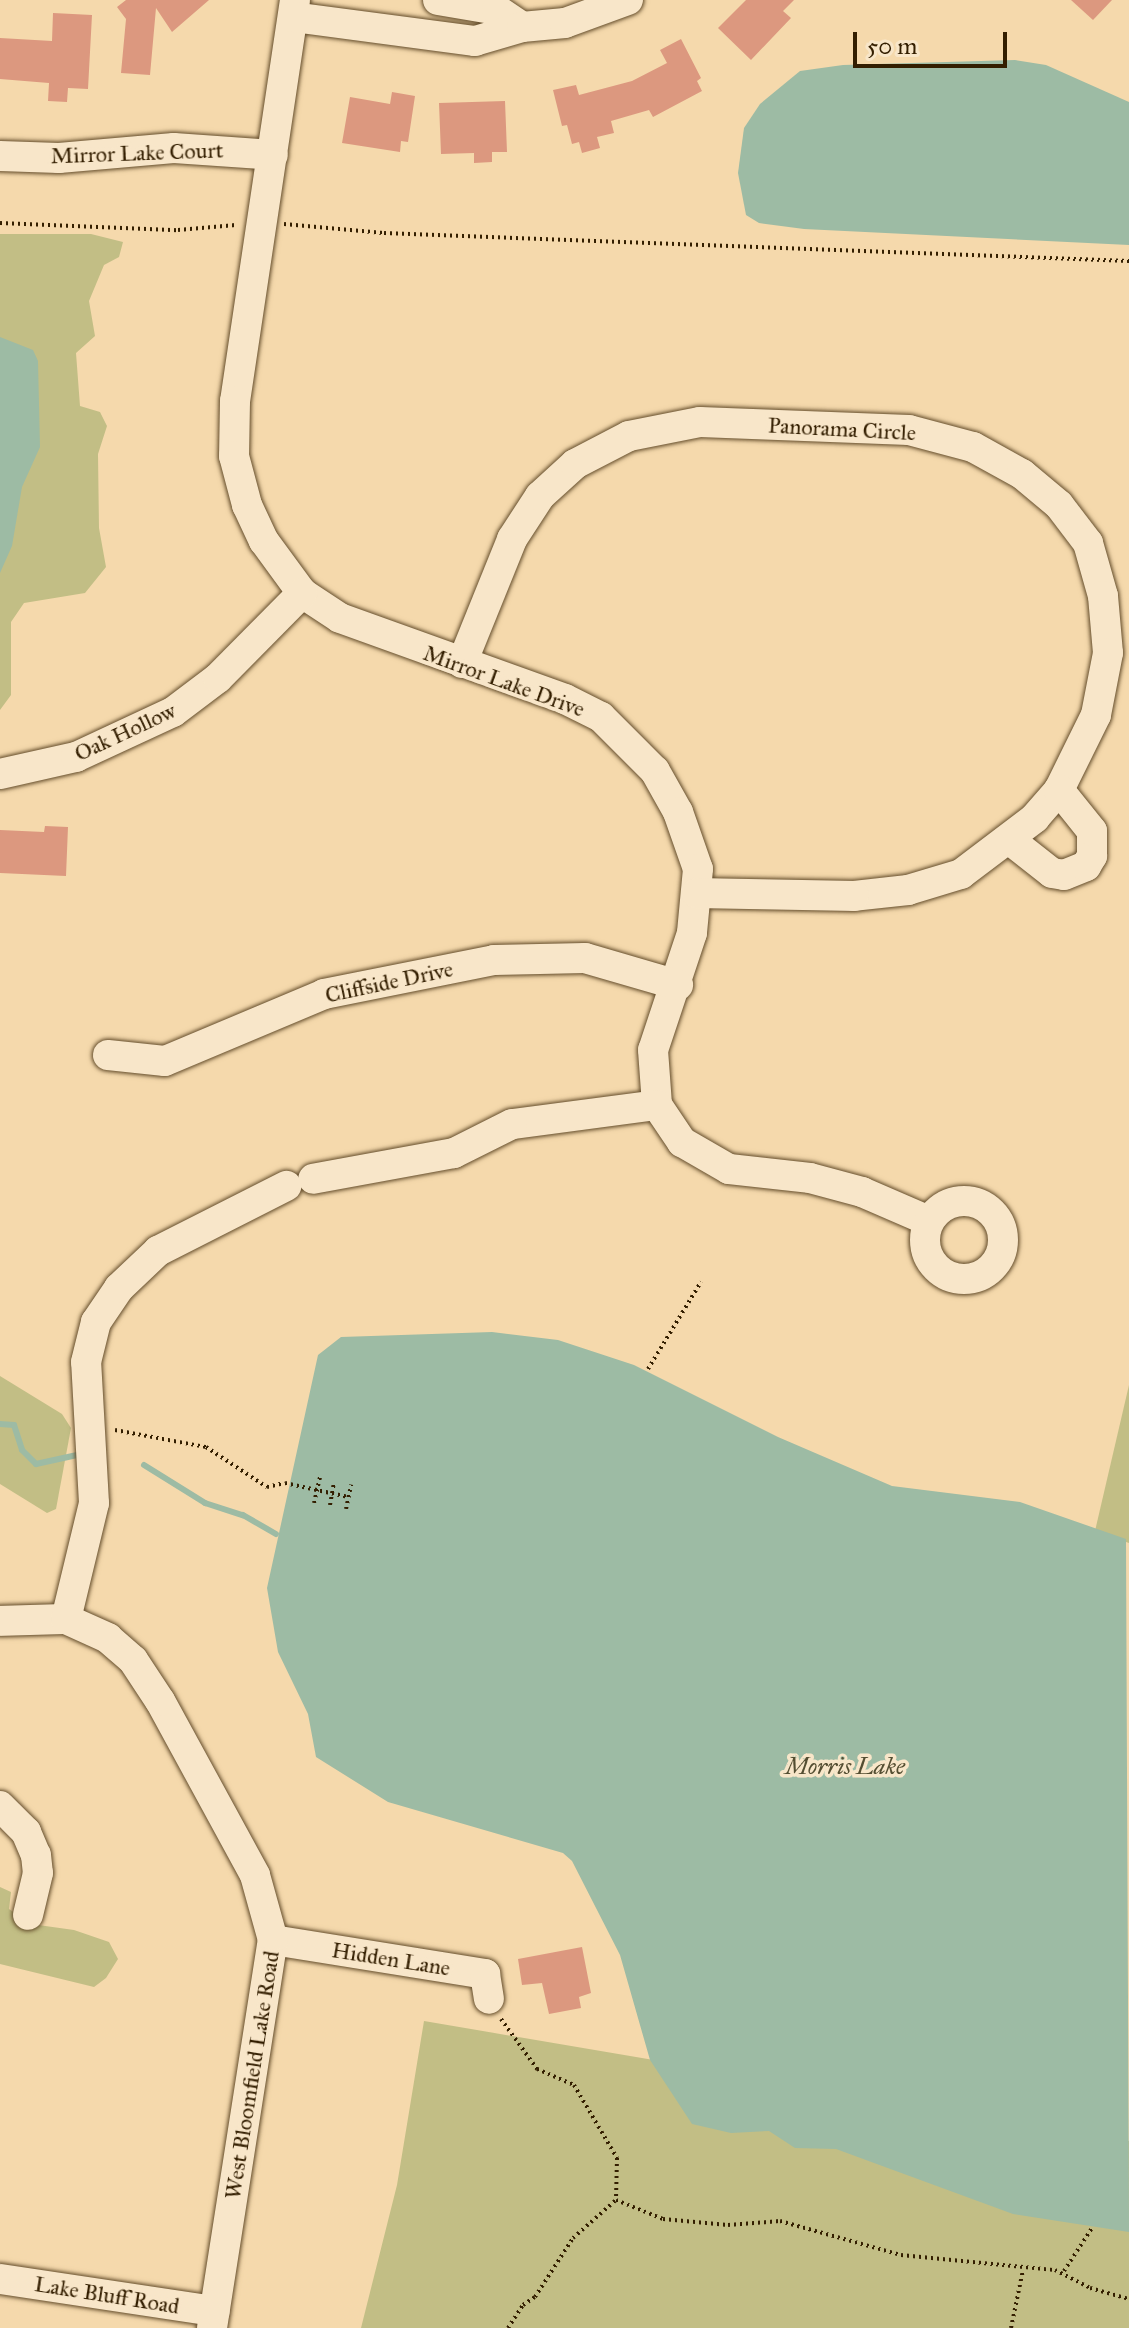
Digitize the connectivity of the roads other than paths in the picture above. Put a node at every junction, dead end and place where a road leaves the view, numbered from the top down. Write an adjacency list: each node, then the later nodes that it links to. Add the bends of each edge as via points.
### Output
1 (436, 0): 4 (street, via 497,10); 5 (street)
2 (628, 0): 4 (street, via 565,23)
3 (294, 9): 5 (street); 6 (street, Mirror Lake Drive)
4 (522, 27): 5 (street, via 475,41)
5 (429, 36)
6 (273, 155): 7 (street, Mirror Lake Court, via 174,148 59,158); 8 (street, Mirror Lake Drive, via 235,401 234,456 247,505 264,541)
7 (0, 156)
8 (302, 593): 9 (street, Mirror Lake Drive, via 340,618); 10 (street, Oak Hollow, via 260,639 173,712 76,757)
9 (462, 663): 11 (street, Panorama Circle, via 512,539 540,496 575,464 615,443 700,422 909,430 973,447 1022,474 1059,505 1088,543 1103,596 1108,653 1096,715); 13 (street, Mirror Lake Drive, via 565,699 601,717 632,744 678,812 694,853)
10 (0, 774)
11 (1059, 790): 12 (street, Panorama Circle); 12 (street, via 1092,831 1092,856 1086,866 1064,875 1052,873)
12 (1010, 840): 13 (street, Panorama Circle, via 961,874 908,890 854,896)
13 (697, 893): 14 (street, Mirror Lake Drive)
14 (678, 985): 15 (street, Cliffside Drive, via 585,958 494,960 324,994 165,1061); 16 (street, Mirror Lake Drive, via 653,1050)
15 (108, 1055)
16 (657, 1105): 17 (street, via 682,1142 729,1169 810,1178 862,1192); 18 (street, via 512,1124 454,1153 299,1182 158,1251 119,1288 96,1322 86,1362 94,1503)
17 (929, 1221)
18 (66, 1619): 19 (street); 22 (street, West Bloomfield Lake Road, via 108,1638 133,1660 160,1701 255,1875)
19 (0, 1621)
20 (0, 1806): 21 (street, via 26,1832 36,1855 38,1873)
21 (28, 1915)
22 (273, 1940): 23 (street, Hidden Lane, via 485,1974); 25 (street, West Bloomfield Lake Road)
23 (489, 1999)
24 (0, 2279): 25 (street, Lake Bluff Road)
25 (214, 2320)

